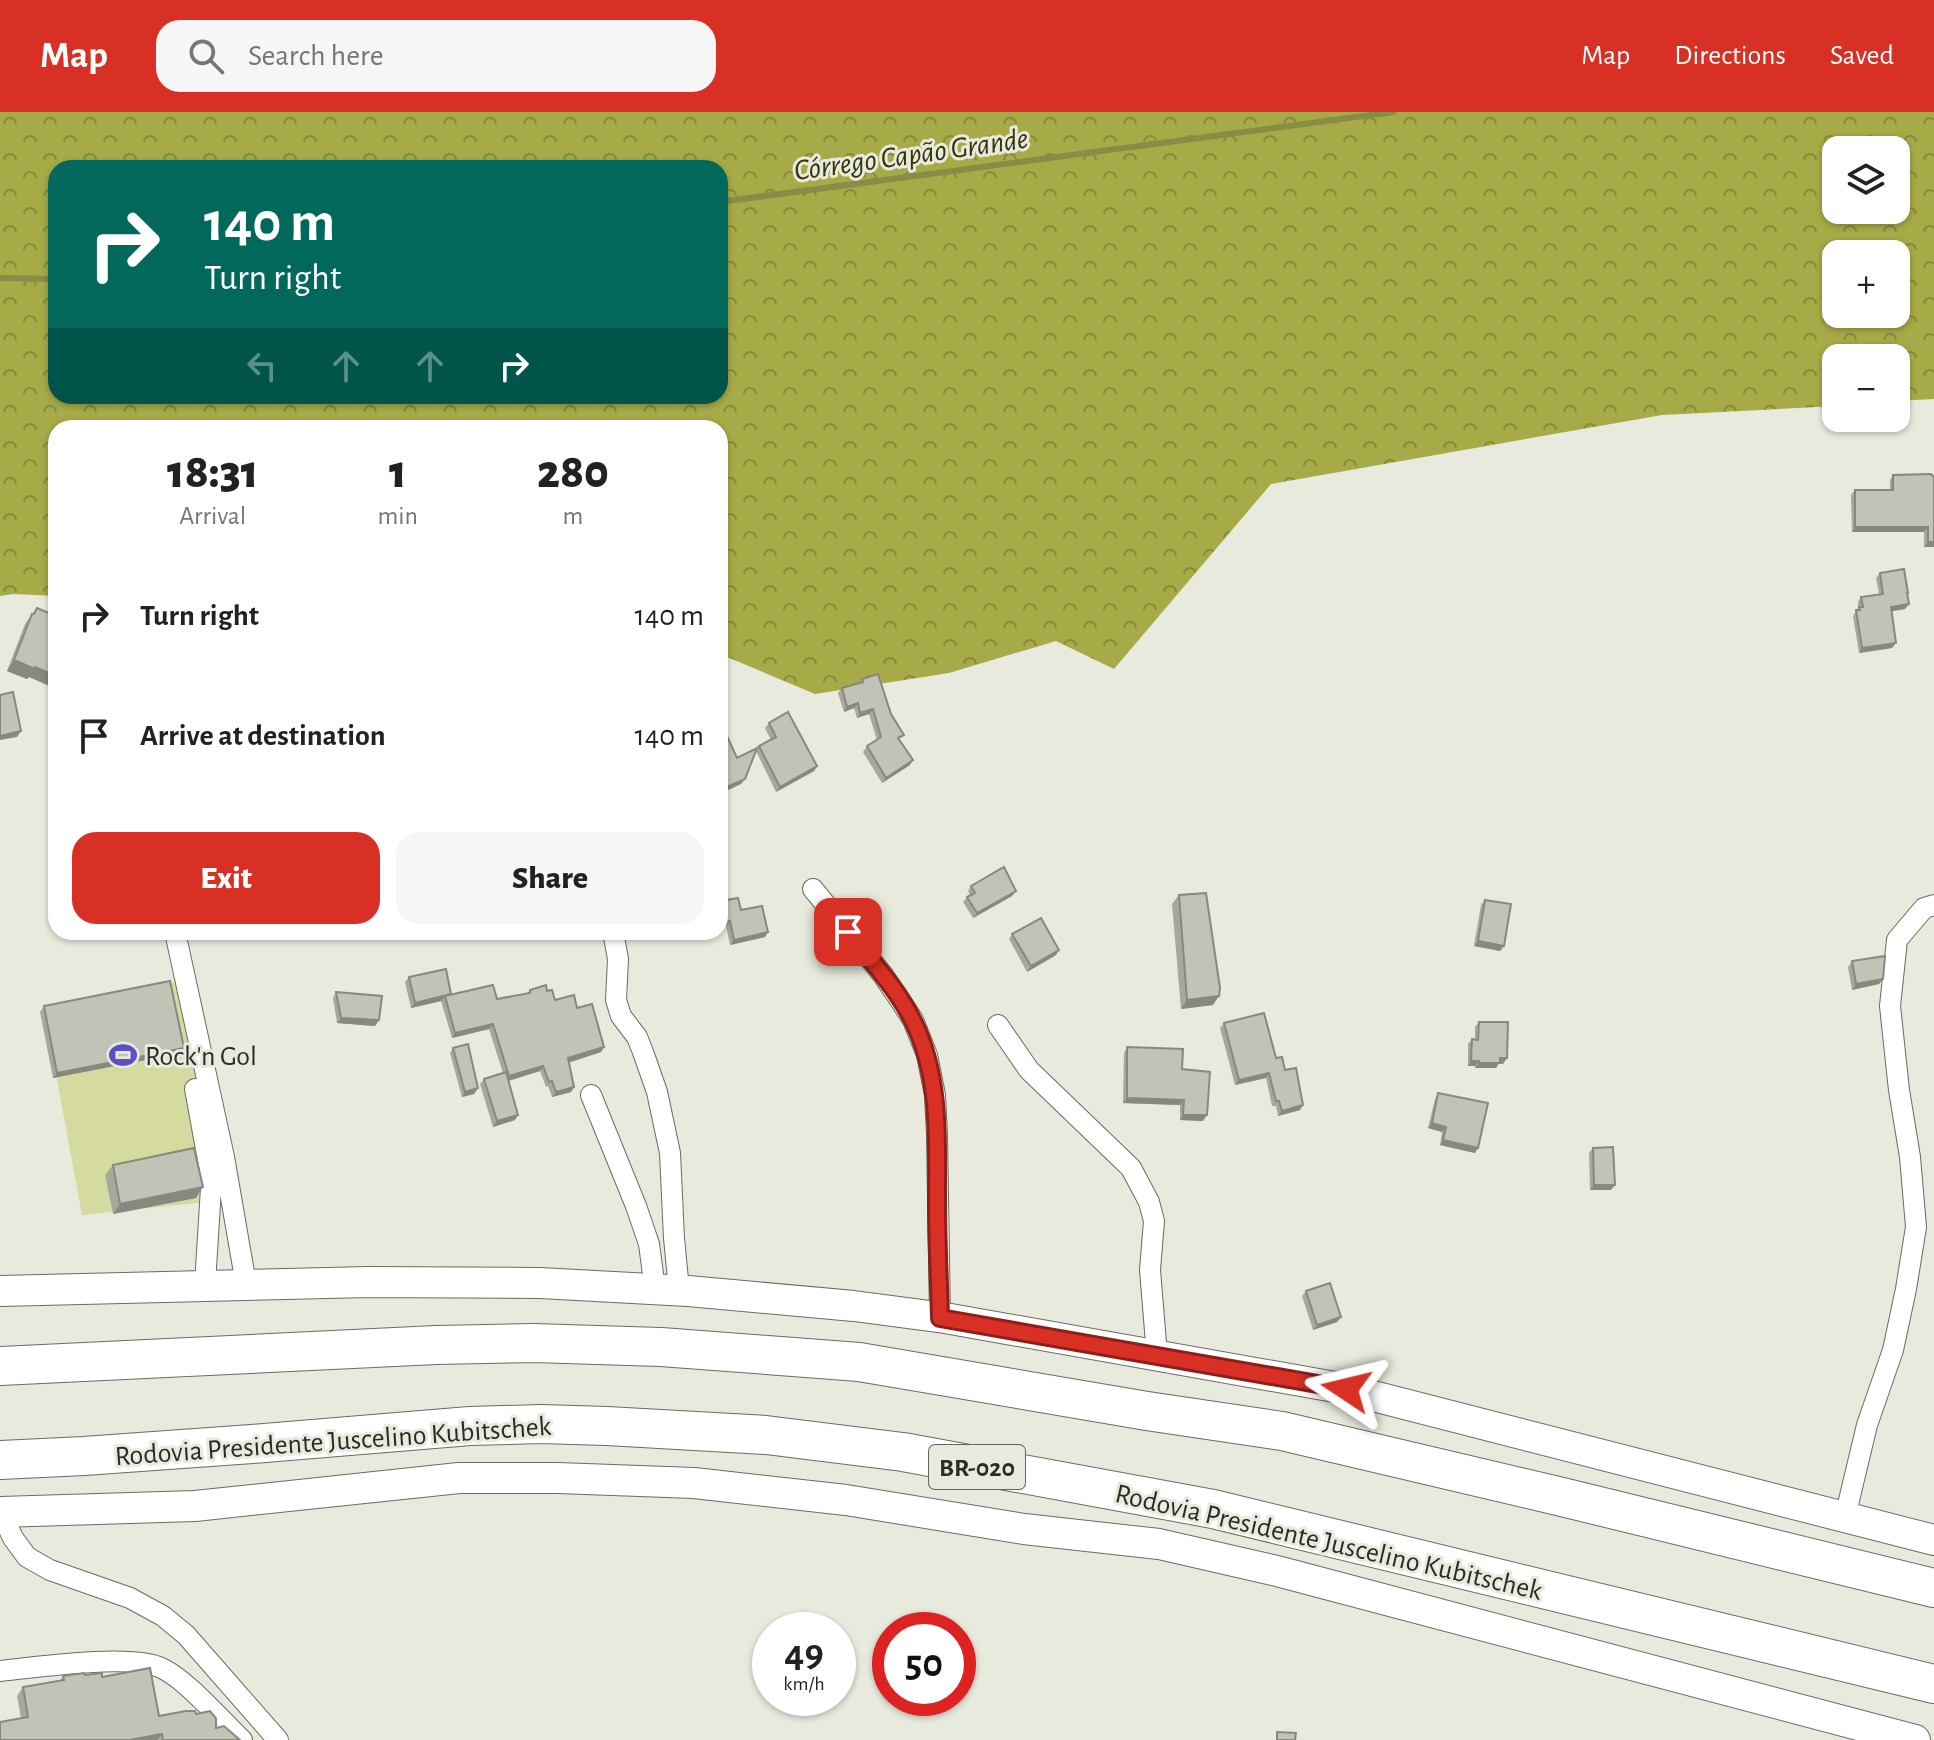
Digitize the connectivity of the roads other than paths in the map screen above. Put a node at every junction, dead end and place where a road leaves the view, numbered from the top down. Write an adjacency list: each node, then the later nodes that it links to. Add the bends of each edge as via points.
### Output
1 (813, 889): 12 (street, via 883,975 913,1020 927,1055 937,1135)
2 (1934, 905): 17 (street, via 1924,908 1897,940 1890,1006 1916,1227 1893,1350 1867,1425)
3 (166, 940): 8 (street, via 210,1171)
4 (177, 940): 9 (street)
5 (614, 940): 10 (street, via 616,1000 648,1065 670,1153 674,1238)
6 (998, 1025): 13 (street, via 1029,1070 1131,1168 1142,1186 1154,1221 1150,1270)
7 (591, 1095): 10 (street)
8 (205, 1284): 9 (main road); 11 (main road)
9 (246, 1284): 10 (main road, via 540,1283)
10 (667, 1290): 12 (main road)
11 (0, 1291)
12 (940, 1318): 13 (main road)
13 (1157, 1355): 17 (main road, via 1346,1389)
14 (0, 1366): 19 (highway, via 533,1343 859,1362 1282,1431)
15 (0, 1460): 21 (highway, Rodovia Presidente Juscelino Kubitschek / BR-020, via 470,1426 607,1426 766,1435 903,1452 1213,1509)
16 (1, 1512): 23 (street, via 27,1557 163,1616); 24 (main road, via 195,1506 459,1478 694,1483 831,1498 1174,1547)
17 (1845, 1517): 18 (main road)
18 (1934, 1540)
19 (1934, 1588)
20 (0, 1671): 22 (street, via 112,1662 158,1666)
21 (1934, 1684)
22 (242, 1740)
23 (278, 1740)
24 (1915, 1740)

